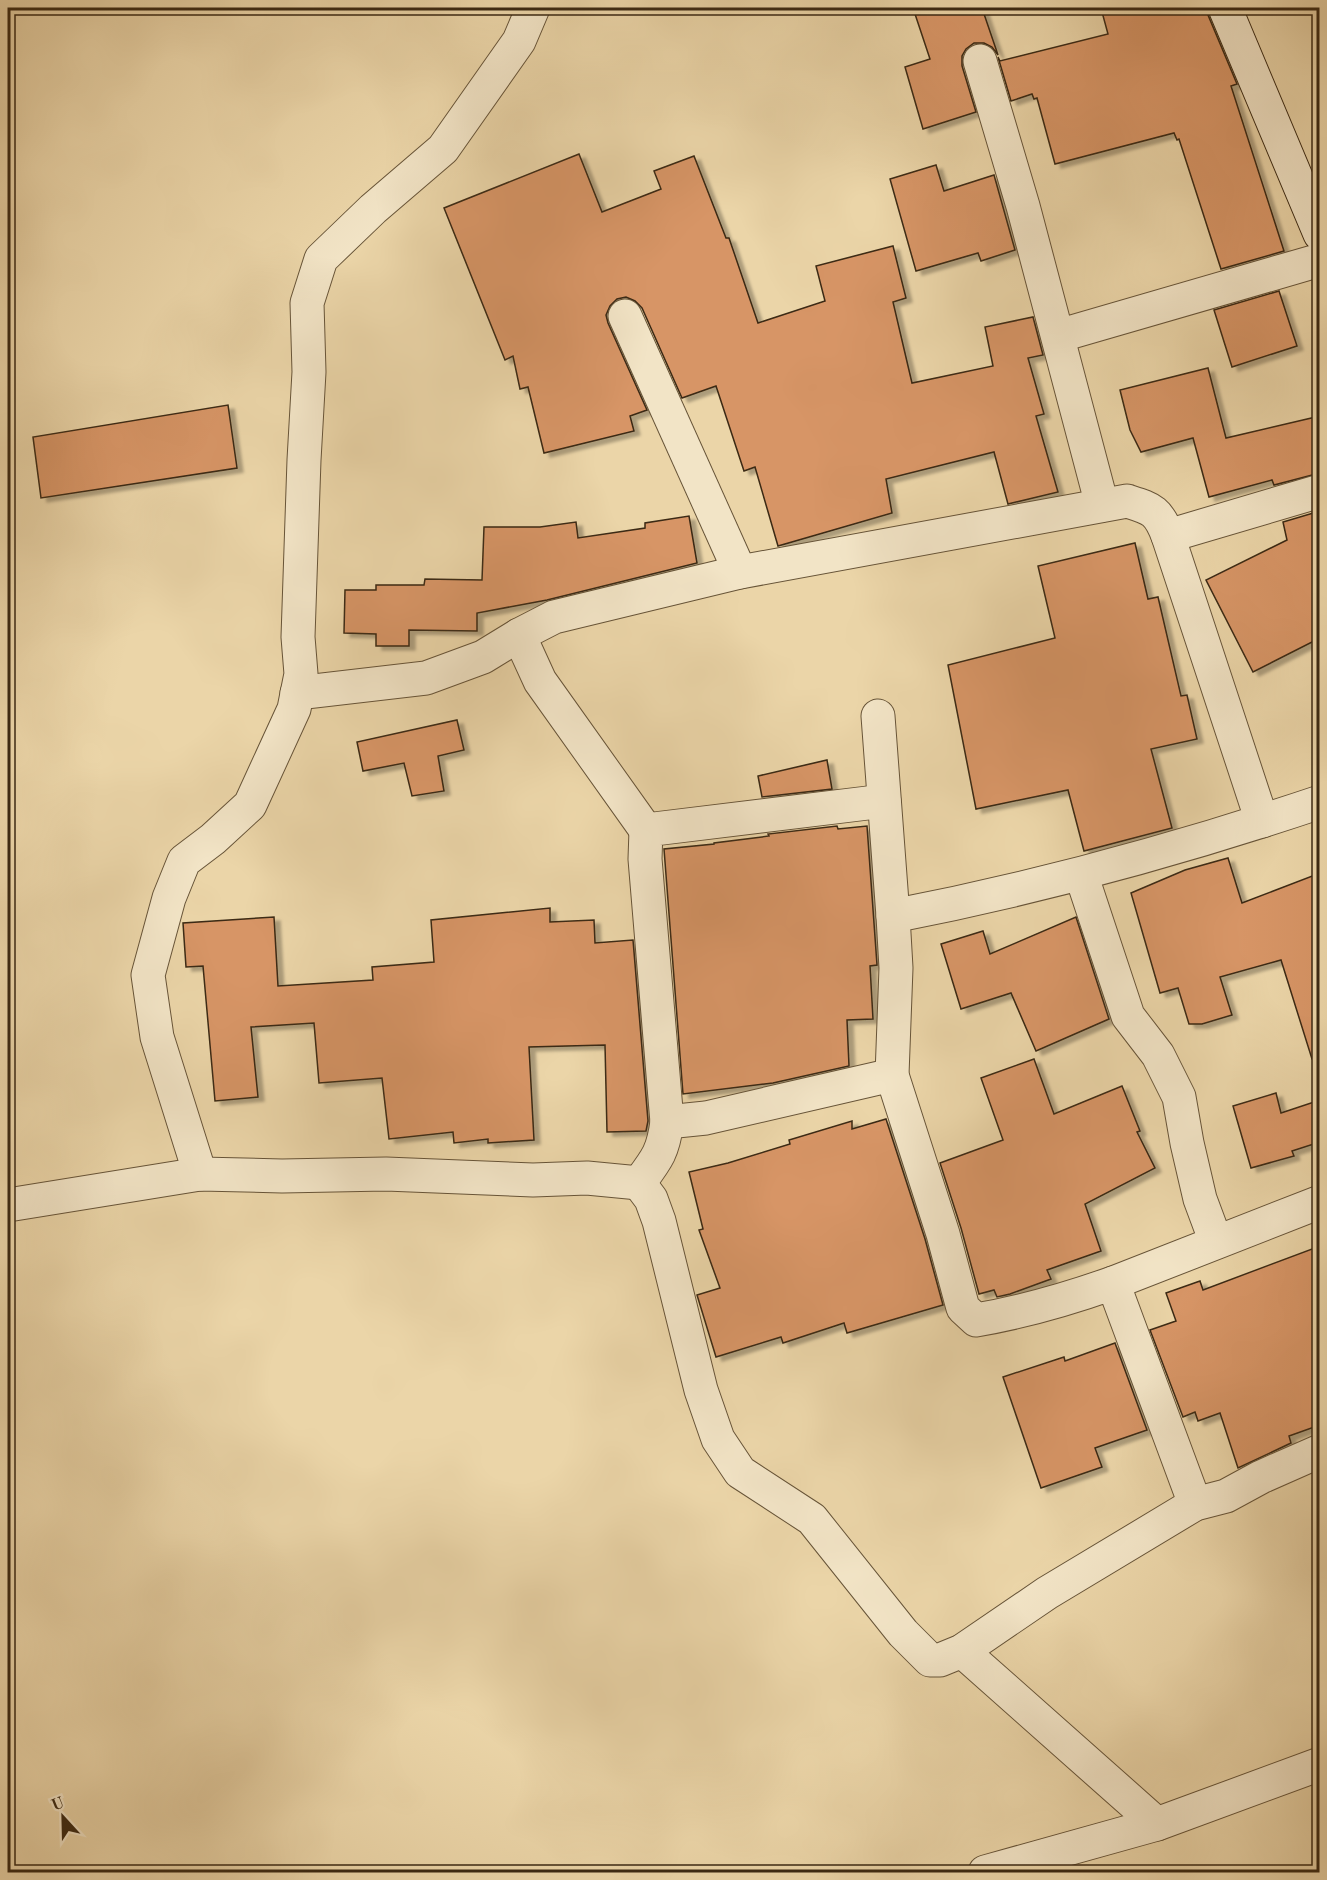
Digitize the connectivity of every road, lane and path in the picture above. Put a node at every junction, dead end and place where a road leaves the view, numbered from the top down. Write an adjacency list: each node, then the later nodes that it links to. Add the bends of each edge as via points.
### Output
1 (533, 8): 14 (street, via 519,41 443,149 372,208 321,259 307,303 309,372 298,625 301,674)
2 (1225, 8): 4 (street)
3 (980, 61): 8 (street)
4 (1311, 189): 5 (street)
5 (1320, 234)
6 (1320, 260): 8 (street)
7 (625, 315): 12 (street)
8 (1058, 336): 10 (street)
9 (1320, 490): 11 (street)
10 (1102, 505): 11 (street, via 1127,501 1152,509); 12 (street)
11 (1168, 536): 18 (street)
12 (740, 572): 13 (street, via 554,617)
13 (519, 635): 14 (street, via 483,657 426,678); 19 (street, via 540,681)
14 (297, 693): 24 (street, via 294,709 250,805 184,861 169,898 148,975 157,1037)
15 (878, 716): 16 (street)
16 (884, 801): 19 (street); 21 (street)
17 (1320, 802): 18 (street)
18 (1262, 821): 20 (street)
19 (645, 830): 23 (street)
20 (1081, 874): 21 (street); 28 (street, via 1128,1016 1158,1055 1179,1096 1200,1199)
21 (893, 916): 22 (street, via 896,968)
22 (892, 1075): 23 (street, via 706,1118); 29 (street, via 963,1308 976,1320 998,1317)
23 (667, 1122): 25 (street, via 664,1146)
24 (200, 1174): 25 (street, via 586,1178); 27 (street)
25 (639, 1183): 32 (street, via 651,1199 659,1221 700,1390 718,1439 740,1472 812,1519 903,1633 930,1660)
26 (1320, 1202): 28 (street)
27 (8, 1205)
28 (1216, 1242): 29 (street)
29 (1113, 1283): 31 (street)
30 (1320, 1451): 31 (street, via 1226,1496)
31 (1195, 1504): 32 (street, via 1047,1593)
32 (962, 1651): 34 (street)
33 (1320, 1764): 34 (street)
34 (1157, 1824): 35 (street)
35 (985, 1872)

